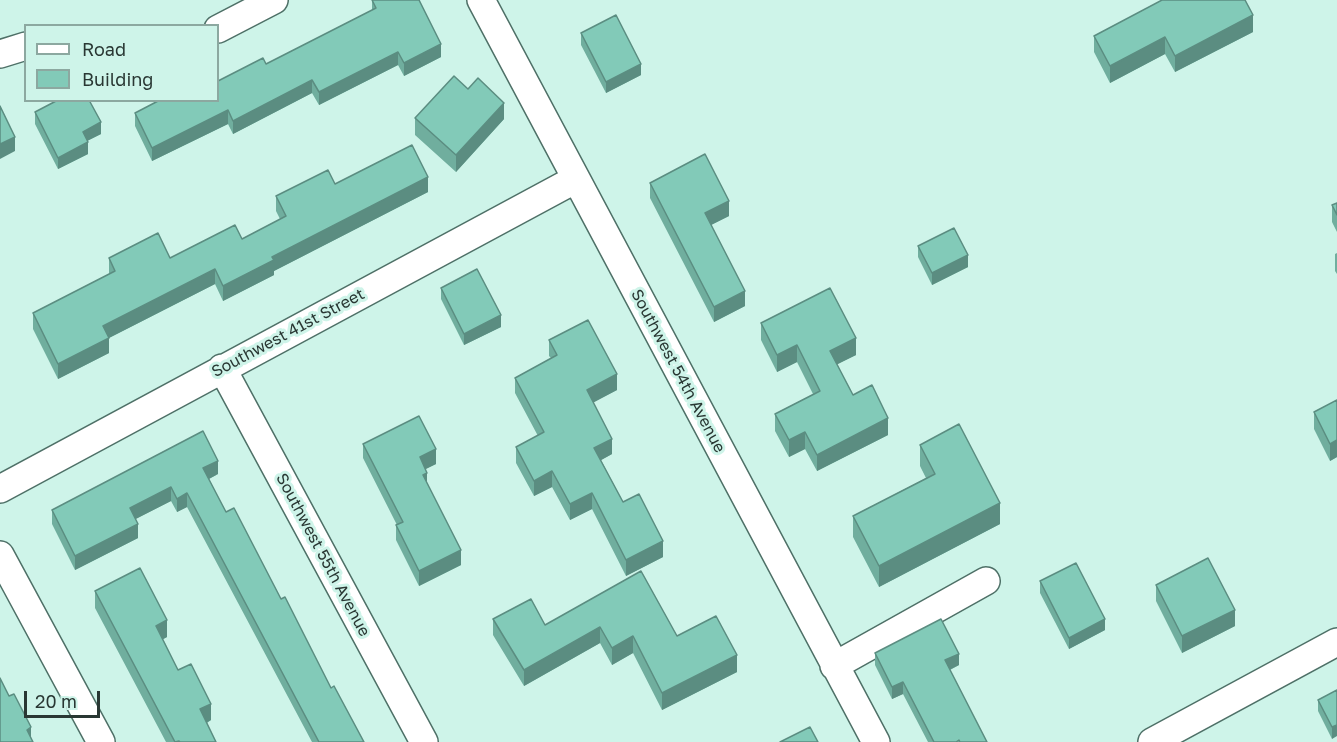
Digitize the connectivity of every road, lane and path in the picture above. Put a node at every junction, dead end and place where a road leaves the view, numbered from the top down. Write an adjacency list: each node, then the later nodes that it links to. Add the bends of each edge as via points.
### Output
1 (274, 0): 3 (street)
2 (481, 0): 6 (street, Southwest 54th Avenue)
3 (219, 28)
4 (24, 47): 5 (street)
5 (0, 54)
6 (576, 179): 7 (street, Southwest 41st Street); 12 (street, Southwest 54th Avenue)
7 (222, 368): 8 (street, Southwest 41st Street); 14 (street, Southwest 55th Avenue)
8 (0, 489)
9 (0, 555): 13 (street)
10 (986, 582): 12 (street)
11 (1337, 642): 16 (street)
12 (834, 666): 15 (street, Southwest 54th Avenue)
13 (101, 742)
14 (423, 742)
15 (876, 742)
16 (1152, 742)

